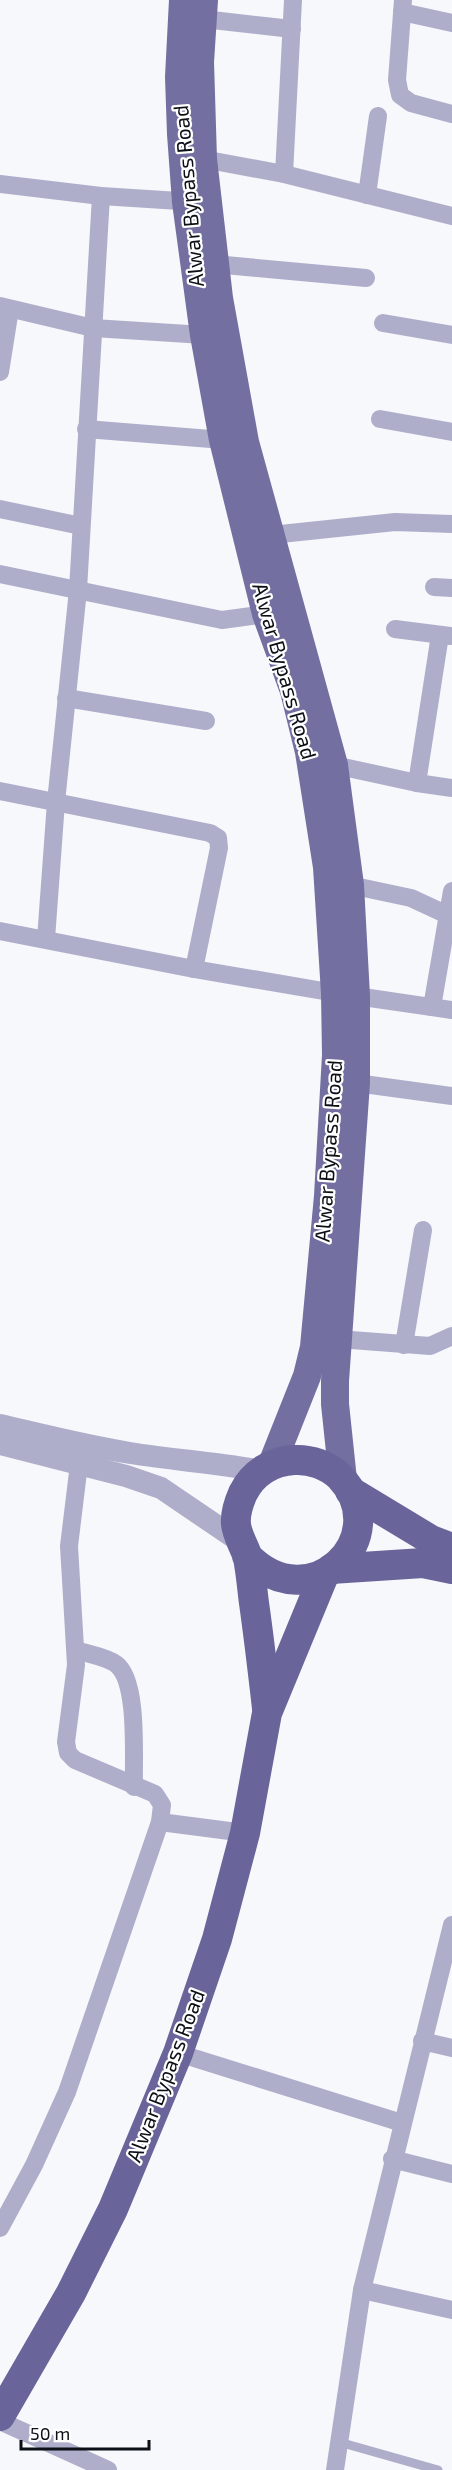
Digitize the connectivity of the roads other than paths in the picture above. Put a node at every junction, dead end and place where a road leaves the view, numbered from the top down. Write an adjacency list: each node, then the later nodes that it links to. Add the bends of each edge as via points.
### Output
1 (293, 0): 5 (street)
2 (197, 6): 5 (street); 8 (main road); 13 (main road, Alwar Bypass Road, via 179,77)
3 (402, 6): 4 (street); 6 (street, via 400,95 411,103)
4 (452, 23)
5 (292, 29): 9 (street)
6 (452, 114)
7 (378, 116): 11 (street)
8 (203, 159): 9 (street); 13 (main road)
9 (284, 174): 11 (street)
10 (0, 184): 12 (street)
11 (367, 195): 14 (street)
12 (101, 196): 13 (street); 19 (street)
13 (197, 202): 15 (main road); 20 (main road, Alwar Bypass Road)
14 (452, 216)
15 (214, 264): 16 (street); 30 (main road, via 245,442)
16 (366, 278)
17 (5, 307): 19 (street); 22 (street)
18 (383, 323): 21 (street)
19 (93, 328): 20 (street); 24 (street)
20 (204, 334): 26 (main road, Alwar Bypass Road)
21 (452, 335)
22 (0, 372)
23 (380, 419): 25 (street)
24 (86, 429): 26 (street); 29 (street)
25 (452, 432)
26 (223, 440): 33 (main road, Alwar Bypass Road)
27 (0, 509): 29 (street)
28 (452, 524): 30 (street, via 395,522)
29 (81, 526): 32 (street)
30 (271, 535): 38 (main road)
31 (0, 574): 32 (street)
32 (78, 590): 33 (street, via 222,620); 36 (street)
33 (266, 615): 49 (main road, Alwar Bypass Road, via 294,691 309,752)
34 (395, 629): 35 (street)
35 (446, 635): 39 (street)
36 (66, 698): 37 (street); 42 (street)
37 (206, 721)
38 (334, 765): 39 (street); 43 (main road)
39 (417, 783): 40 (street)
40 (452, 788)
41 (0, 791): 42 (street)
42 (56, 802): 47 (street); 48 (street, via 210,833 218,838)
43 (350, 885): 45 (street, via 411,898); 49 (main road)
44 (452, 891): 45 (street)
45 (450, 916): 50 (street)
46 (0, 931): 47 (street)
47 (46, 939): 48 (street)
48 (194, 969): 49 (street)
49 (345, 995): 50 (street); 52 (main road); 56 (main road, Alwar Bypass Road, via 333,1119)
50 (432, 1007): 51 (street)
51 (452, 1010)
52 (356, 1083): 53 (street); 56 (main road)
53 (452, 1096)
54 (423, 1230): 57 (street)
55 (452, 1336): 57 (street, via 430,1346)
56 (326, 1343): 57 (street); 61 (main road); 62 (main road)
57 (404, 1345)
58 (0, 1425): 61 (street, via 122,1451)
59 (0, 1444): 60 (street)
60 (79, 1464): 64 (street, via 160,1488); 67 (street, via 69,1546)
61 (267, 1467): 62 (highway, via 305,1460 326,1467); 64 (highway, via 247,1485 239,1504 236,1524)
62 (347, 1486): 63 (highway, via 431,1540); 66 (highway, via 357,1509 357,1528 349,1552)
63 (452, 1548)
64 (245, 1550): 66 (highway, via 269,1574 297,1581); 68 (highway)
65 (452, 1569): 66 (highway, via 423,1563)
66 (327, 1572): 68 (highway)
67 (76, 1650): 69 (street, via 115,1663 126,1675 131,1691); 69 (street, via 68,1753 75,1760)
68 (267, 1713): 71 (highway, Alwar Bypass Road)
69 (134, 1787): 70 (street, via 155,1794 162,1805)
70 (160, 1822): 71 (street); 79 (street, via 67,2092)
71 (245, 1833): 75 (highway, Alwar Bypass Road, via 217,1939)
72 (452, 1924): 73 (street)
73 (422, 2041): 74 (street); 76 (street)
74 (452, 2048)
75 (178, 2053): 76 (street); 82 (highway, Alwar Bypass Road, via 113,2209)
76 (402, 2123): 77 (street)
77 (392, 2159): 78 (street); 80 (street)
78 (452, 2174)
79 (0, 2228)
80 (362, 2290): 81 (street); 84 (street)
81 (452, 2310)
82 (0, 2416)
83 (0, 2421): 85 (street)
84 (339, 2442): 86 (street); 87 (lane)
85 (108, 2470)
86 (335, 2470)
87 (438, 2470)

